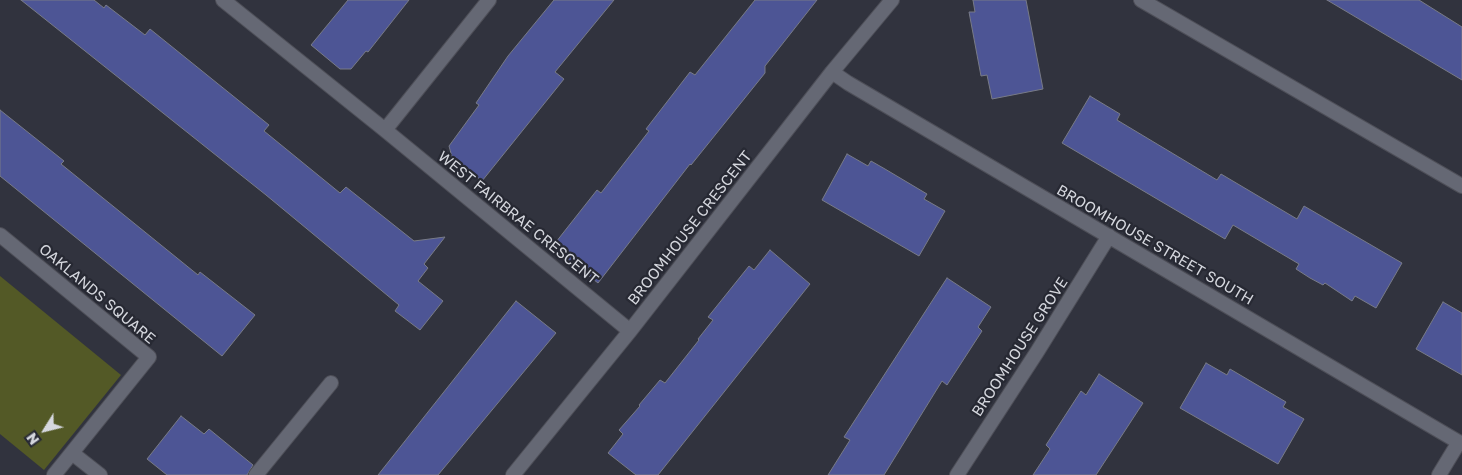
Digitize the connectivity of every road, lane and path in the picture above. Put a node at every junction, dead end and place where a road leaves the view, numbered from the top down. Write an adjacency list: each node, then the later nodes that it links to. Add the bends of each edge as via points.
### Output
1 (223, 0): 6 (street, WEST FAIRBRAE CRESCENT)
2 (489, 0): 6 (street)
3 (892, 0): 5 (street, BROOMHOUSE CRESCENT)
4 (1141, 0): 7 (street)
5 (832, 72): 9 (street, BROOMHOUSE STREET SOUTH); 10 (street, BROOMHOUSE CRESCENT)
6 (385, 130): 10 (street, WEST FAIRBRAE CRESCENT)
7 (1462, 186)
8 (0, 235): 13 (street, OAKLANDS SQUARE, via 149,357)
9 (1109, 236): 12 (street, BROOMHOUSE STREET SOUTH); 18 (street, BROOMHOUSE GROVE)
10 (630, 331): 17 (street, BROOMHOUSE CRESCENT)
11 (331, 383): 16 (street)
12 (1461, 443): 19 (street)
13 (72, 453): 14 (street, OAKLANDS SQUARE); 15 (street)
14 (54, 475)
15 (100, 475)
16 (256, 475)
17 (513, 475)
18 (957, 475)
19 (1439, 475)

